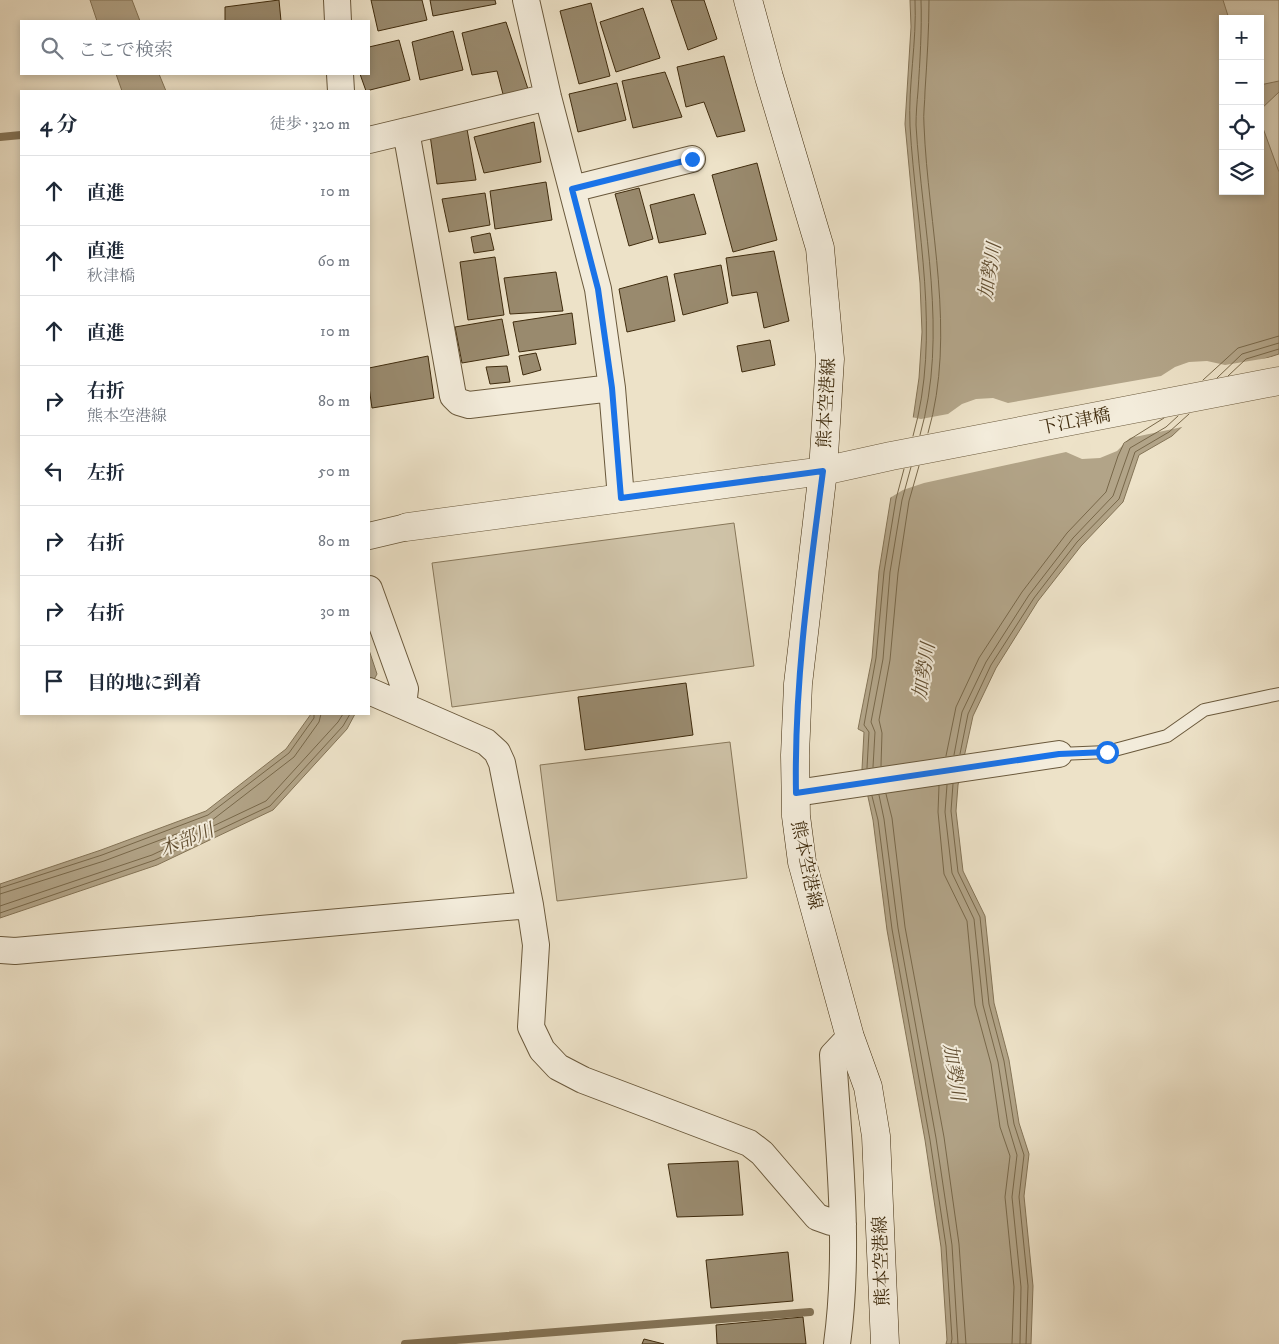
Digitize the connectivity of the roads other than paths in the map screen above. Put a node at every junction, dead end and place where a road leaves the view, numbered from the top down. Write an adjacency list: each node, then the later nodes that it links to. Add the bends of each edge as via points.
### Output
1 (337, 0): 4 (street)
2 (526, 0): 7 (street)
3 (748, 0): 14 (main road, 熊本空港線, via 820,248 830,359)
4 (338, 20)
5 (340, 75): 6 (street)
6 (341, 90)
7 (548, 96): 8 (street); 11 (street)
8 (406, 131): 9 (street); 13 (street, via 453,396 469,405)
9 (370, 140)
10 (692, 159): 11 (street)
11 (572, 189): 13 (street, via 598,289)
12 (1279, 382): 14 (main road, 下江津橋)
13 (612, 388): 15 (street)
14 (823, 471): 15 (main road, 下江津橋); 23 (main road, 熊本空港線, via 798,684)
15 (621, 498): 16 (main road, 下江津橋)
16 (407, 528): 17 (street)
17 (370, 536)
18 (370, 593): 21 (street, via 405,689)
19 (371, 692): 21 (street)
20 (1279, 694): 22 (lane, via 1204,710 1167,736 1116,750)
21 (403, 705): 24 (street, via 486,742 497,752 502,763)
22 (1059, 754): 23 (street)
23 (796, 793): 26 (main road, 熊本空港線, via 802,862)
24 (530, 905): 25 (street); 27 (street, via 536,945 531,1027 542,1050 558,1067 583,1080 749,1144 762,1153 817,1217)
25 (0, 950)
26 (850, 1037): 27 (street, via 833,1055); 29 (main road, 熊本空港線, via 868,1087 876,1136)
27 (844, 1224): 28 (street)
28 (837, 1344)
29 (885, 1344)

